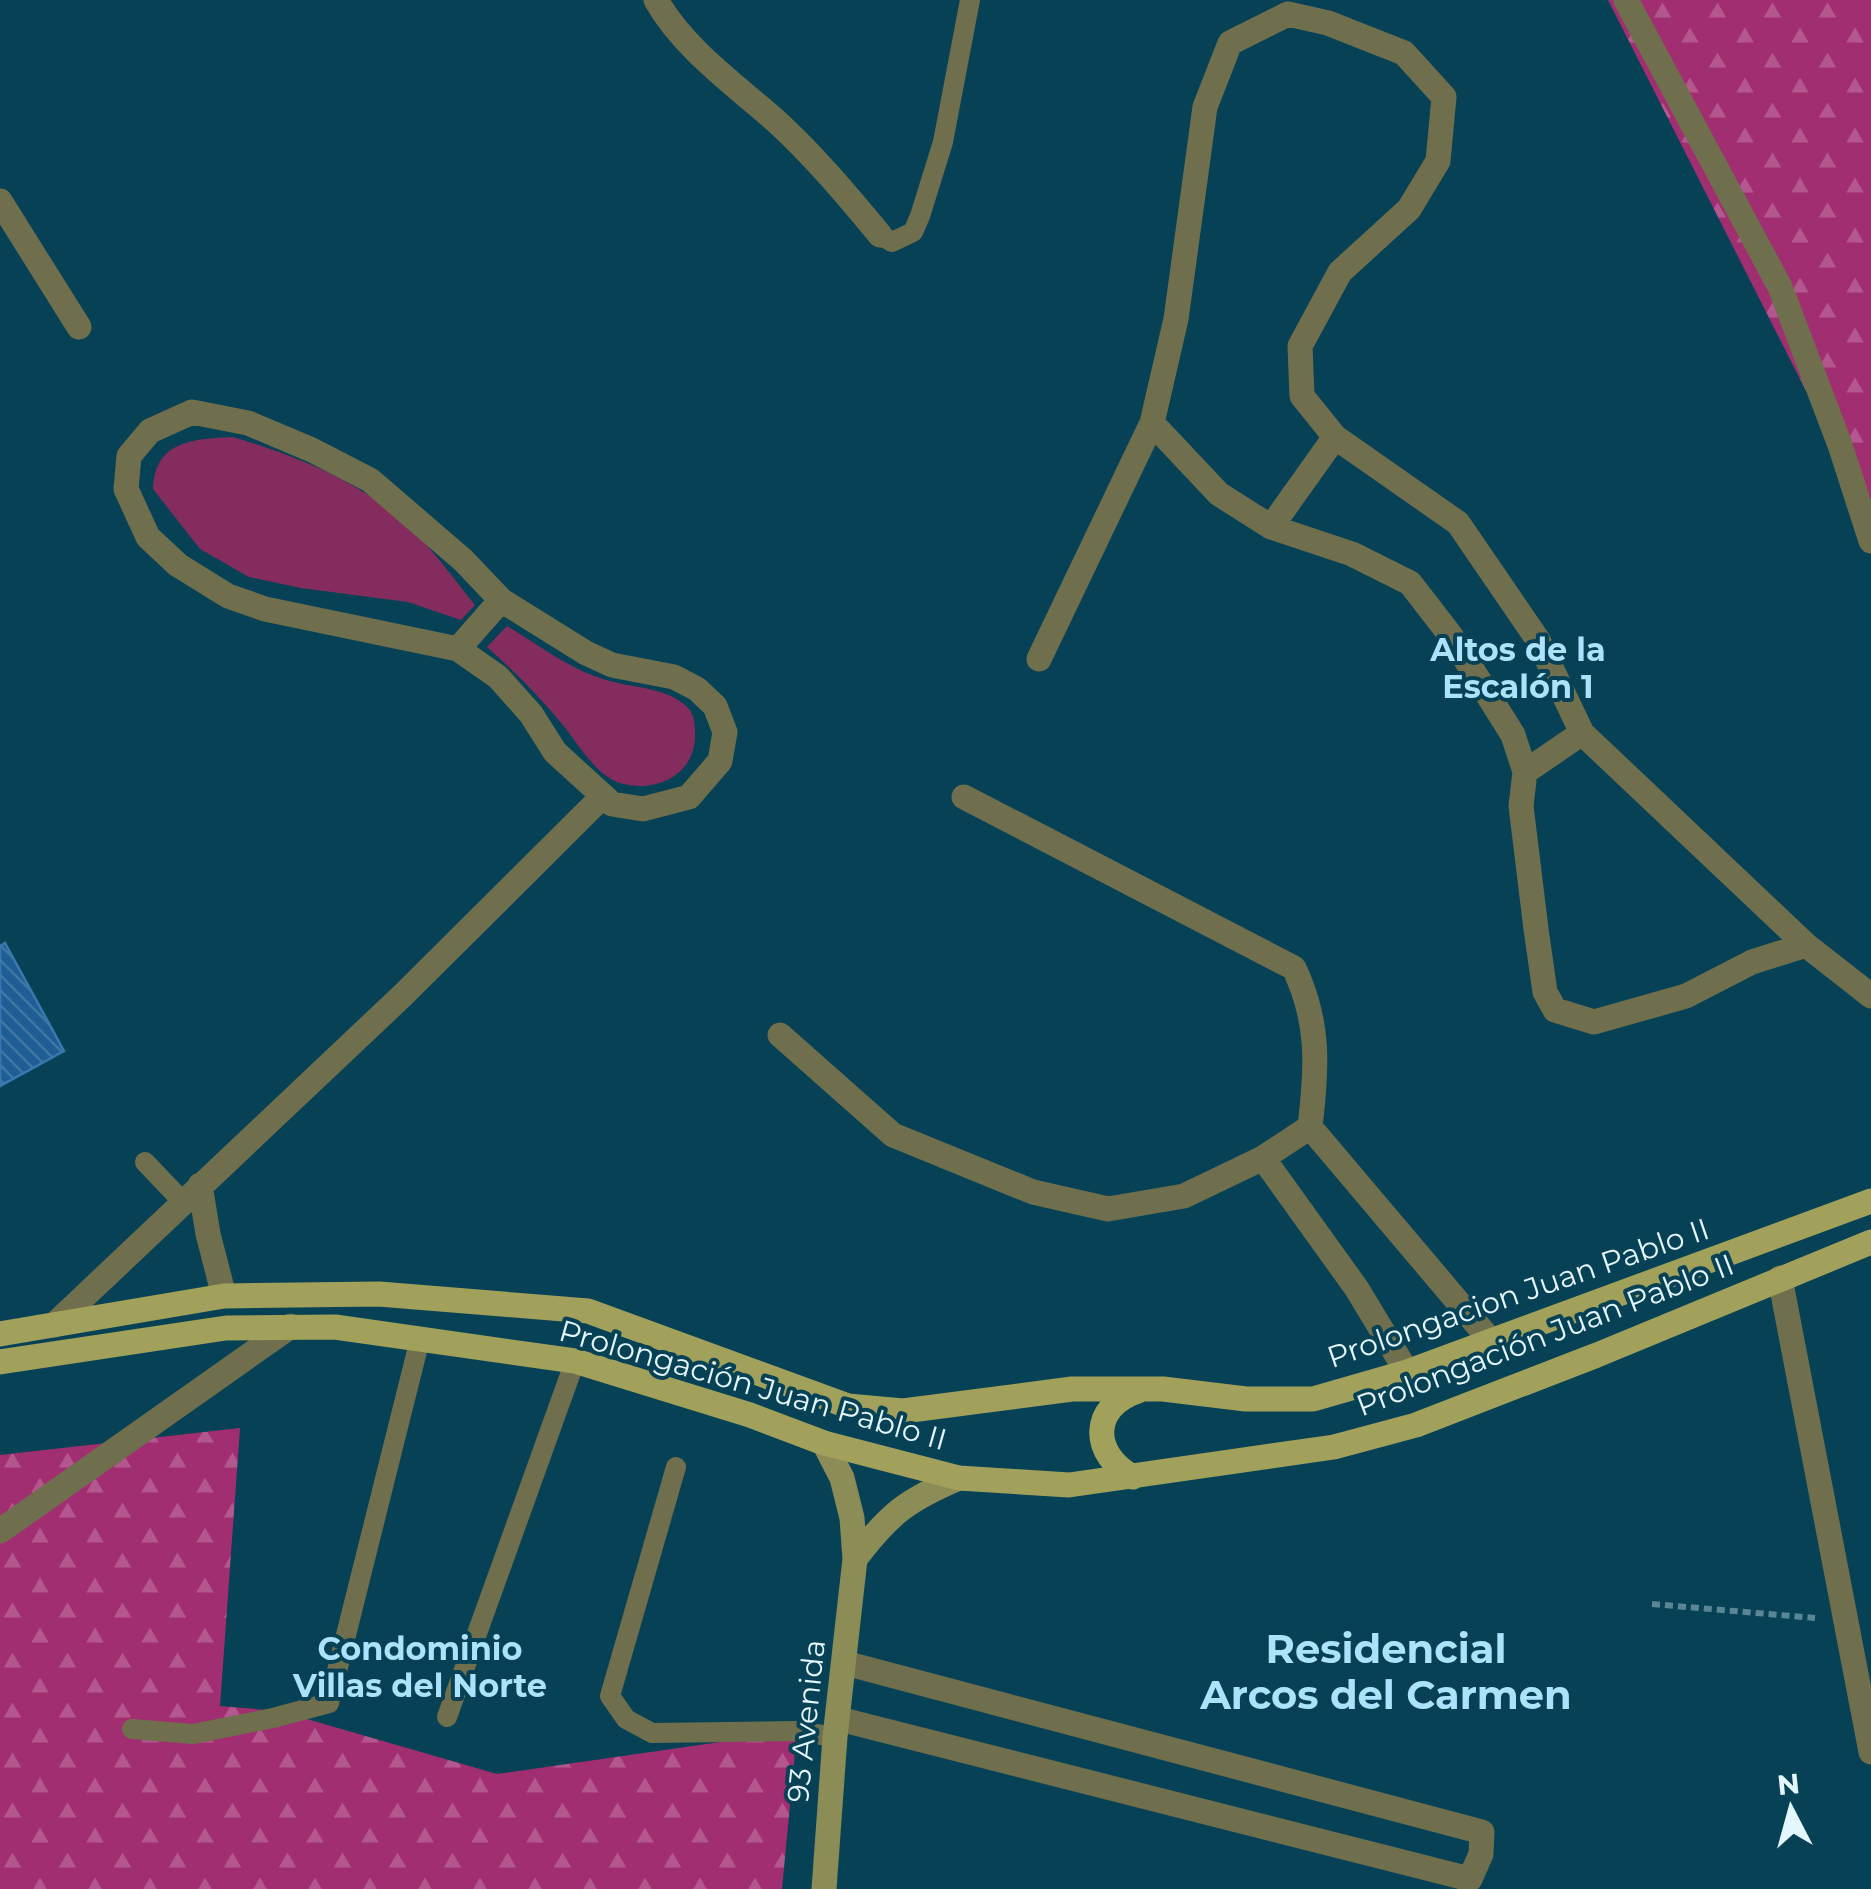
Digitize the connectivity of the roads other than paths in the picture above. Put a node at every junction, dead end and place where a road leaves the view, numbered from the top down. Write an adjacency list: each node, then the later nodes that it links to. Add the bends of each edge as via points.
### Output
1 (656, 0): 5 (street, via 706,60 829,174)
2 (970, 0): 5 (lane, via 943,142 920,216 902,240)
3 (1626, 0): 9 (street, via 1780,287)
4 (0, 200): 6 (street)
5 (880, 235)
6 (80, 328)
7 (1152, 423): 8 (street, via 1176,319 1205,107 1230,44 1288,14 1404,53 1444,97 1438,161 1410,209 1340,272 1300,346 1302,396); 10 (street, via 1219,494); 13 (street)
8 (1335, 437): 10 (street); 14 (street, via 1458,523 1538,640)
9 (1868, 521)
10 (1271, 527): 15 (street, via 1410,582 1490,696 1513,735)
11 (502, 600): 12 (street); 12 (street, via 370,480 248,423 192,412 150,431 129,456 126,489 148,537 228,596 314,622); 16 (street, via 586,653 674,677 715,706 725,732 720,761 689,797 643,809)
12 (458, 649): 16 (street, via 498,677 555,752)
13 (1039, 659)
14 (1582, 733): 15 (street); 18 (street)
15 (1524, 772): 18 (street, via 1536,929 1545,992 1555,1010 1594,1022 1686,996 1752,962)
16 (602, 797): 24 (street)
17 (964, 797): 21 (street, via 1294,968 1309,1000 1318,1063)
18 (1806, 945): 19 (street)
19 (1871, 996)
20 (780, 1035): 22 (street, via 893,1135 1033,1192 1108,1208 1184,1196)
21 (1310, 1127): 22 (street); 33 (street)
22 (1263, 1158): 36 (street)
23 (146, 1162): 24 (lane)
24 (191, 1193): 28 (street); 29 (street)
25 (1871, 1200): 33 (main road, Prolongacion Juan Pablo II)
26 (1871, 1242): 27 (main road, Prolongación Juan Pablo II)
27 (1780, 1278): 40 (main road, Prolongación Juan Pablo II, via 1416,1425 1334,1448); 48 (street)
28 (224, 1296): 29 (main road, Prolongacion Juan Pablo II); 37 (main road, Prolongacion Juan Pablo II, via 380,1294 588,1311 848,1406 903,1411 1072,1389)
29 (54, 1325): 31 (main road, Prolongacion Juan Pablo II)
30 (291, 1326): 32 (main road, Prolongación Juan Pablo II); 35 (main road, Prolongación Juan Pablo II, via 226,1328); 42 (street)
31 (0, 1334)
32 (420, 1339): 34 (main road, Prolongación Juan Pablo II); 47 (lane, via 329,1702 193,1734)
33 (1491, 1340): 36 (main road, Prolongacion Juan Pablo II)
34 (575, 1360): 38 (main road, Prolongación Juan Pablo II); 45 (lane)
35 (0, 1362)
36 (1406, 1372): 37 (main road, Prolongacion Juan Pablo II, via 1312,1399)
37 (1163, 1389): 40 (main road, via 1136,1391 1106,1414 1104,1452)
38 (824, 1443): 41 (main road, Prolongación Juan Pablo II); 43 (street, 93 Avenida, via 842,1478)
39 (676, 1468): 46 (lane, via 610,1696 626,1719 652,1733)
40 (1133, 1477): 41 (main road, Prolongación Juan Pablo II, via 1069,1484)
41 (959, 1478): 43 (street, via 917,1496 882,1523)
42 (0, 1530)
43 (856, 1559): 44 (street, 93 Avenida)
44 (845, 1662): 46 (street, 93 Avenida); 46 (street, via 1482,1832 1481,1854 1470,1879)
45 (448, 1717)
46 (837, 1728): 49 (street, 93 Avenida)
47 (132, 1729)
48 (1871, 1752)
49 (824, 1889)

